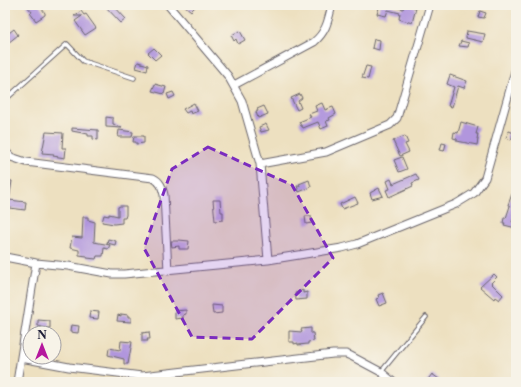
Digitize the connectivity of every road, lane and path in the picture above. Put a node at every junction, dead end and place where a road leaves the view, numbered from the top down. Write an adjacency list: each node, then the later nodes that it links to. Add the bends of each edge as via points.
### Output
1 (168, 5): 6 (street)
2 (332, 5): 6 (street, via 326,28 314,42)
3 (430, 5): 9 (street, via 397,118 390,125 326,152)
4 (516, 68): 11 (street, via 485,178 474,193 456,204 356,244)
5 (134, 78): 7 (lane, via 83,61 68,44)
6 (234, 85): 9 (street, via 242,100)
7 (5, 100)
8 (5, 151): 13 (street, via 11,157 26,162 159,181 164,195)
9 (260, 164): 11 (street)
10 (5, 257): 12 (street)
11 (268, 260): 13 (street)
12 (36, 263): 13 (street, via 112,274); 15 (street)
13 (168, 270)
14 (426, 317): 16 (lane)
15 (21, 358): 16 (street, via 142,376 346,354); 17 (street)
16 (381, 372): 18 (street)
17 (17, 382)
18 (393, 382)

